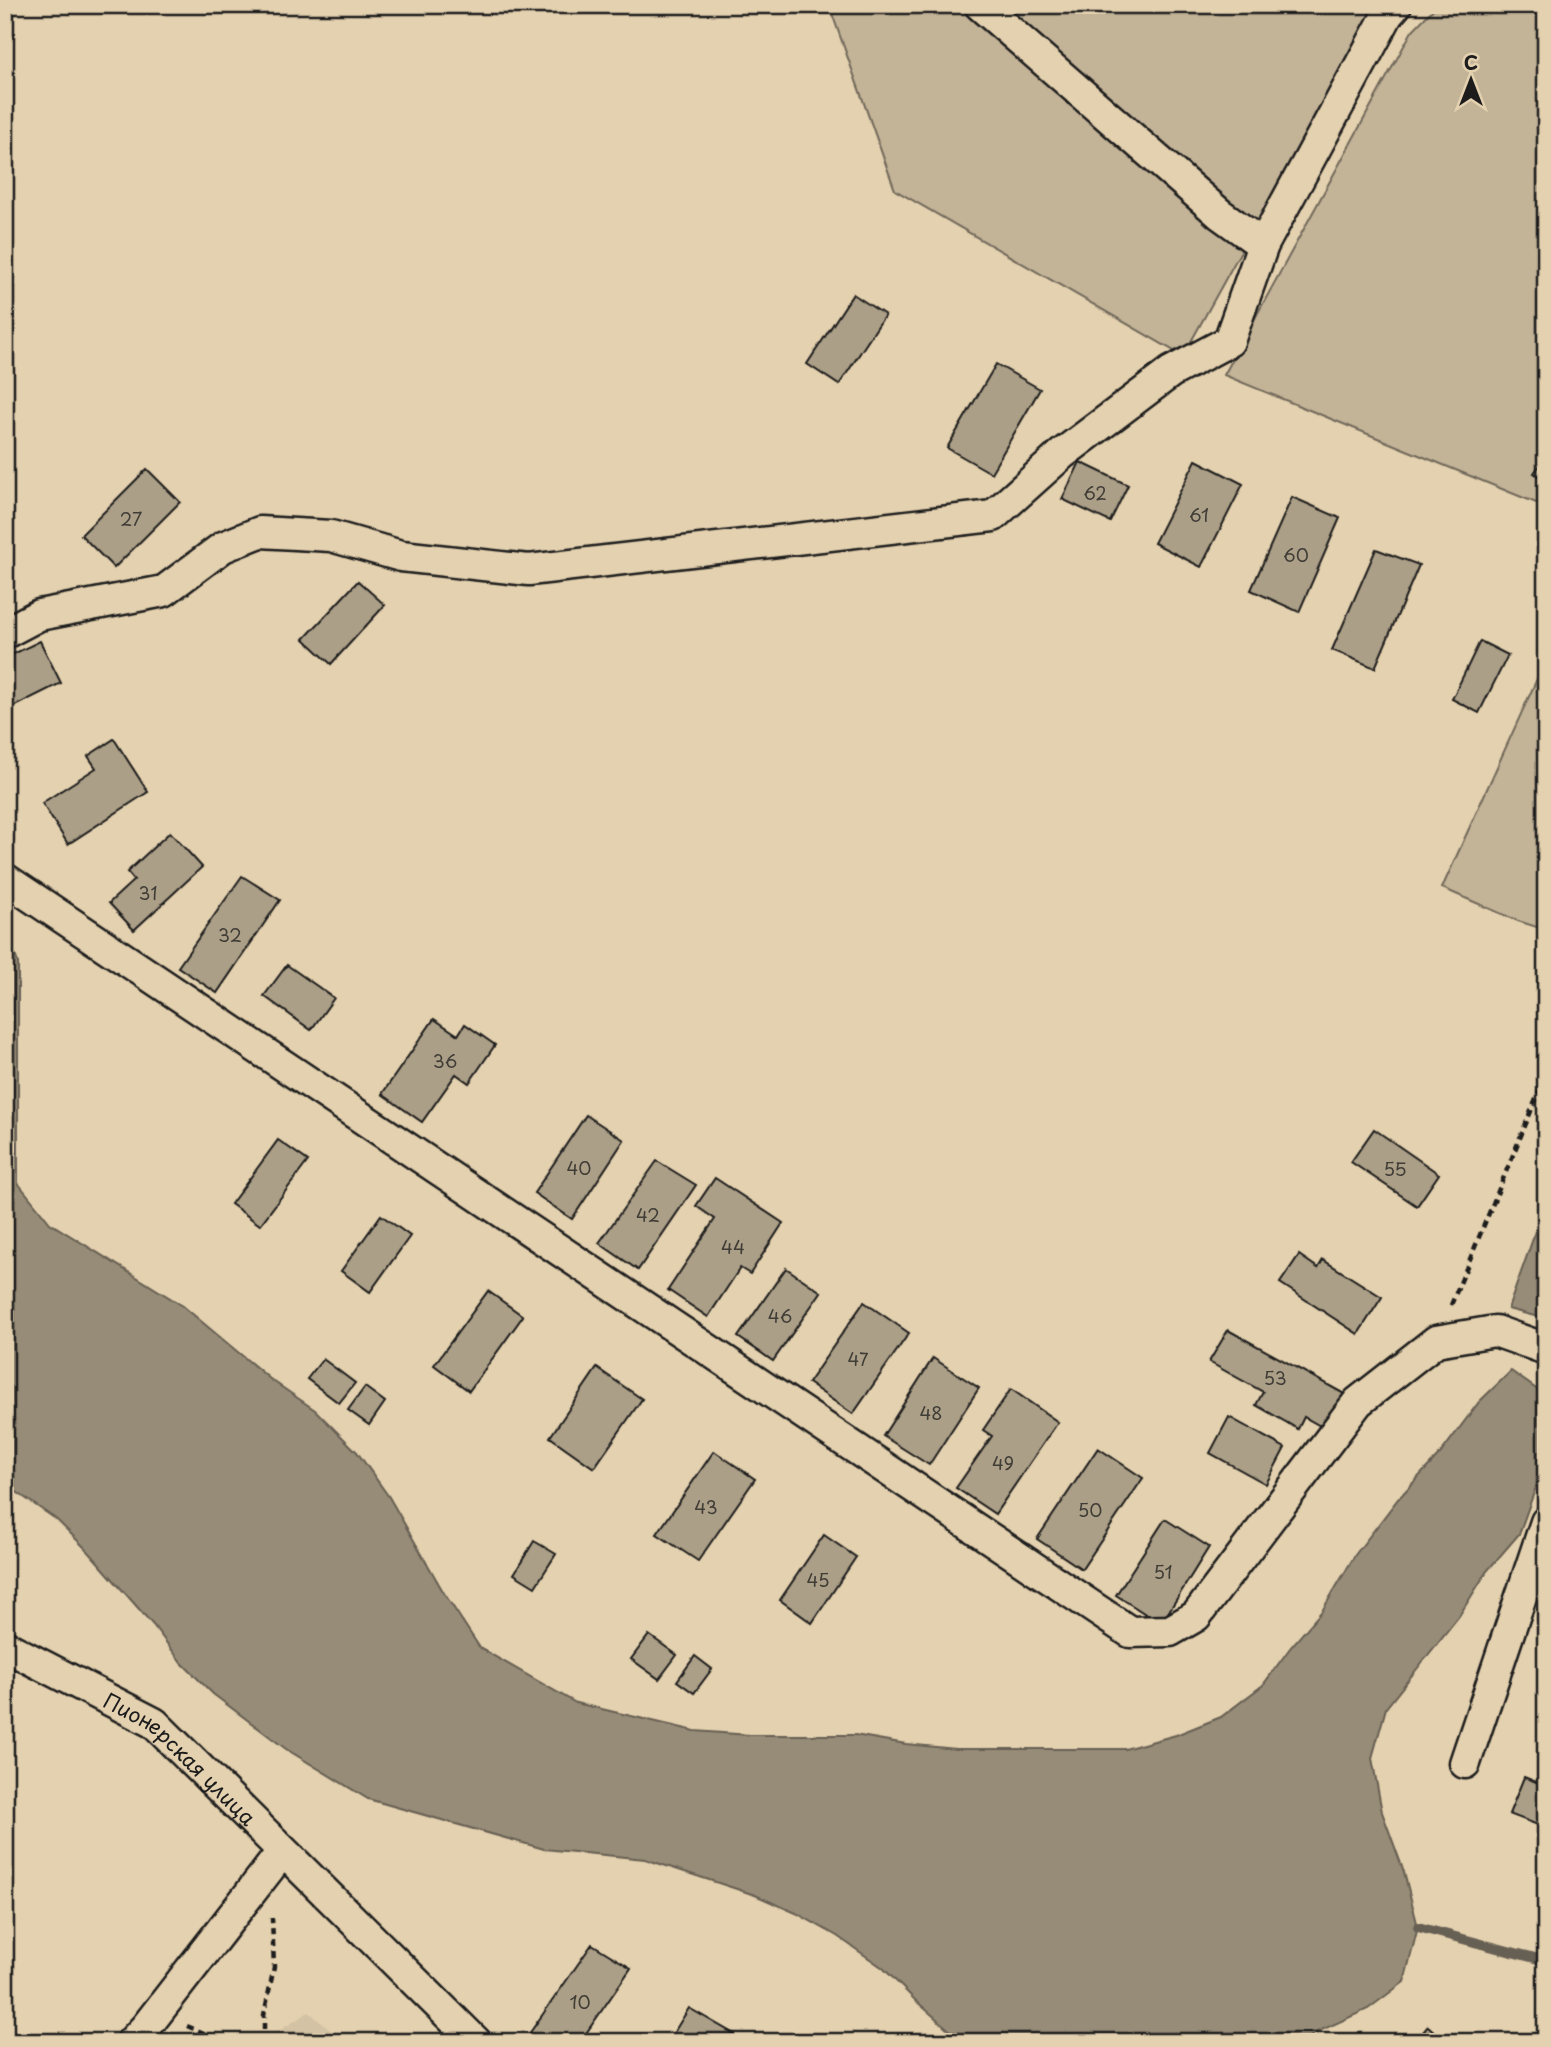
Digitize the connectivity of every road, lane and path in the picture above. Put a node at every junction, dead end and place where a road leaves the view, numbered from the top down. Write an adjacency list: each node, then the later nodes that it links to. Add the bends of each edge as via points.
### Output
1 (980, 5): 3 (street, via 1220,214)
2 (1395, 5): 3 (street)
3 (1263, 245): 4 (street, via 1229,341 1171,372 1062,454 993,516 530,570 401,556 331,536 260,532 223,547 164,591 39,615)
4 (5, 634)
5 (5, 879): 7 (street, via 1130,1632 1170,1631 1196,1616 1358,1402)
6 (1546, 1075): 7 (path)
7 (1436, 1341): 8 (street, via 1495,1331)
8 (1546, 1349)
9 (1546, 1522): 11 (street)
10 (5, 1646): 12 (street, Пионерская улица, via 154,1723)
11 (1465, 1763)
12 (282, 1852): 13 (street); 16 (street, Пионерская улица)
13 (264, 1875): 14 (street); 15 (path, via 274,1967 264,2015)
14 (132, 2042)
15 (264, 2042)
16 (476, 2042)

